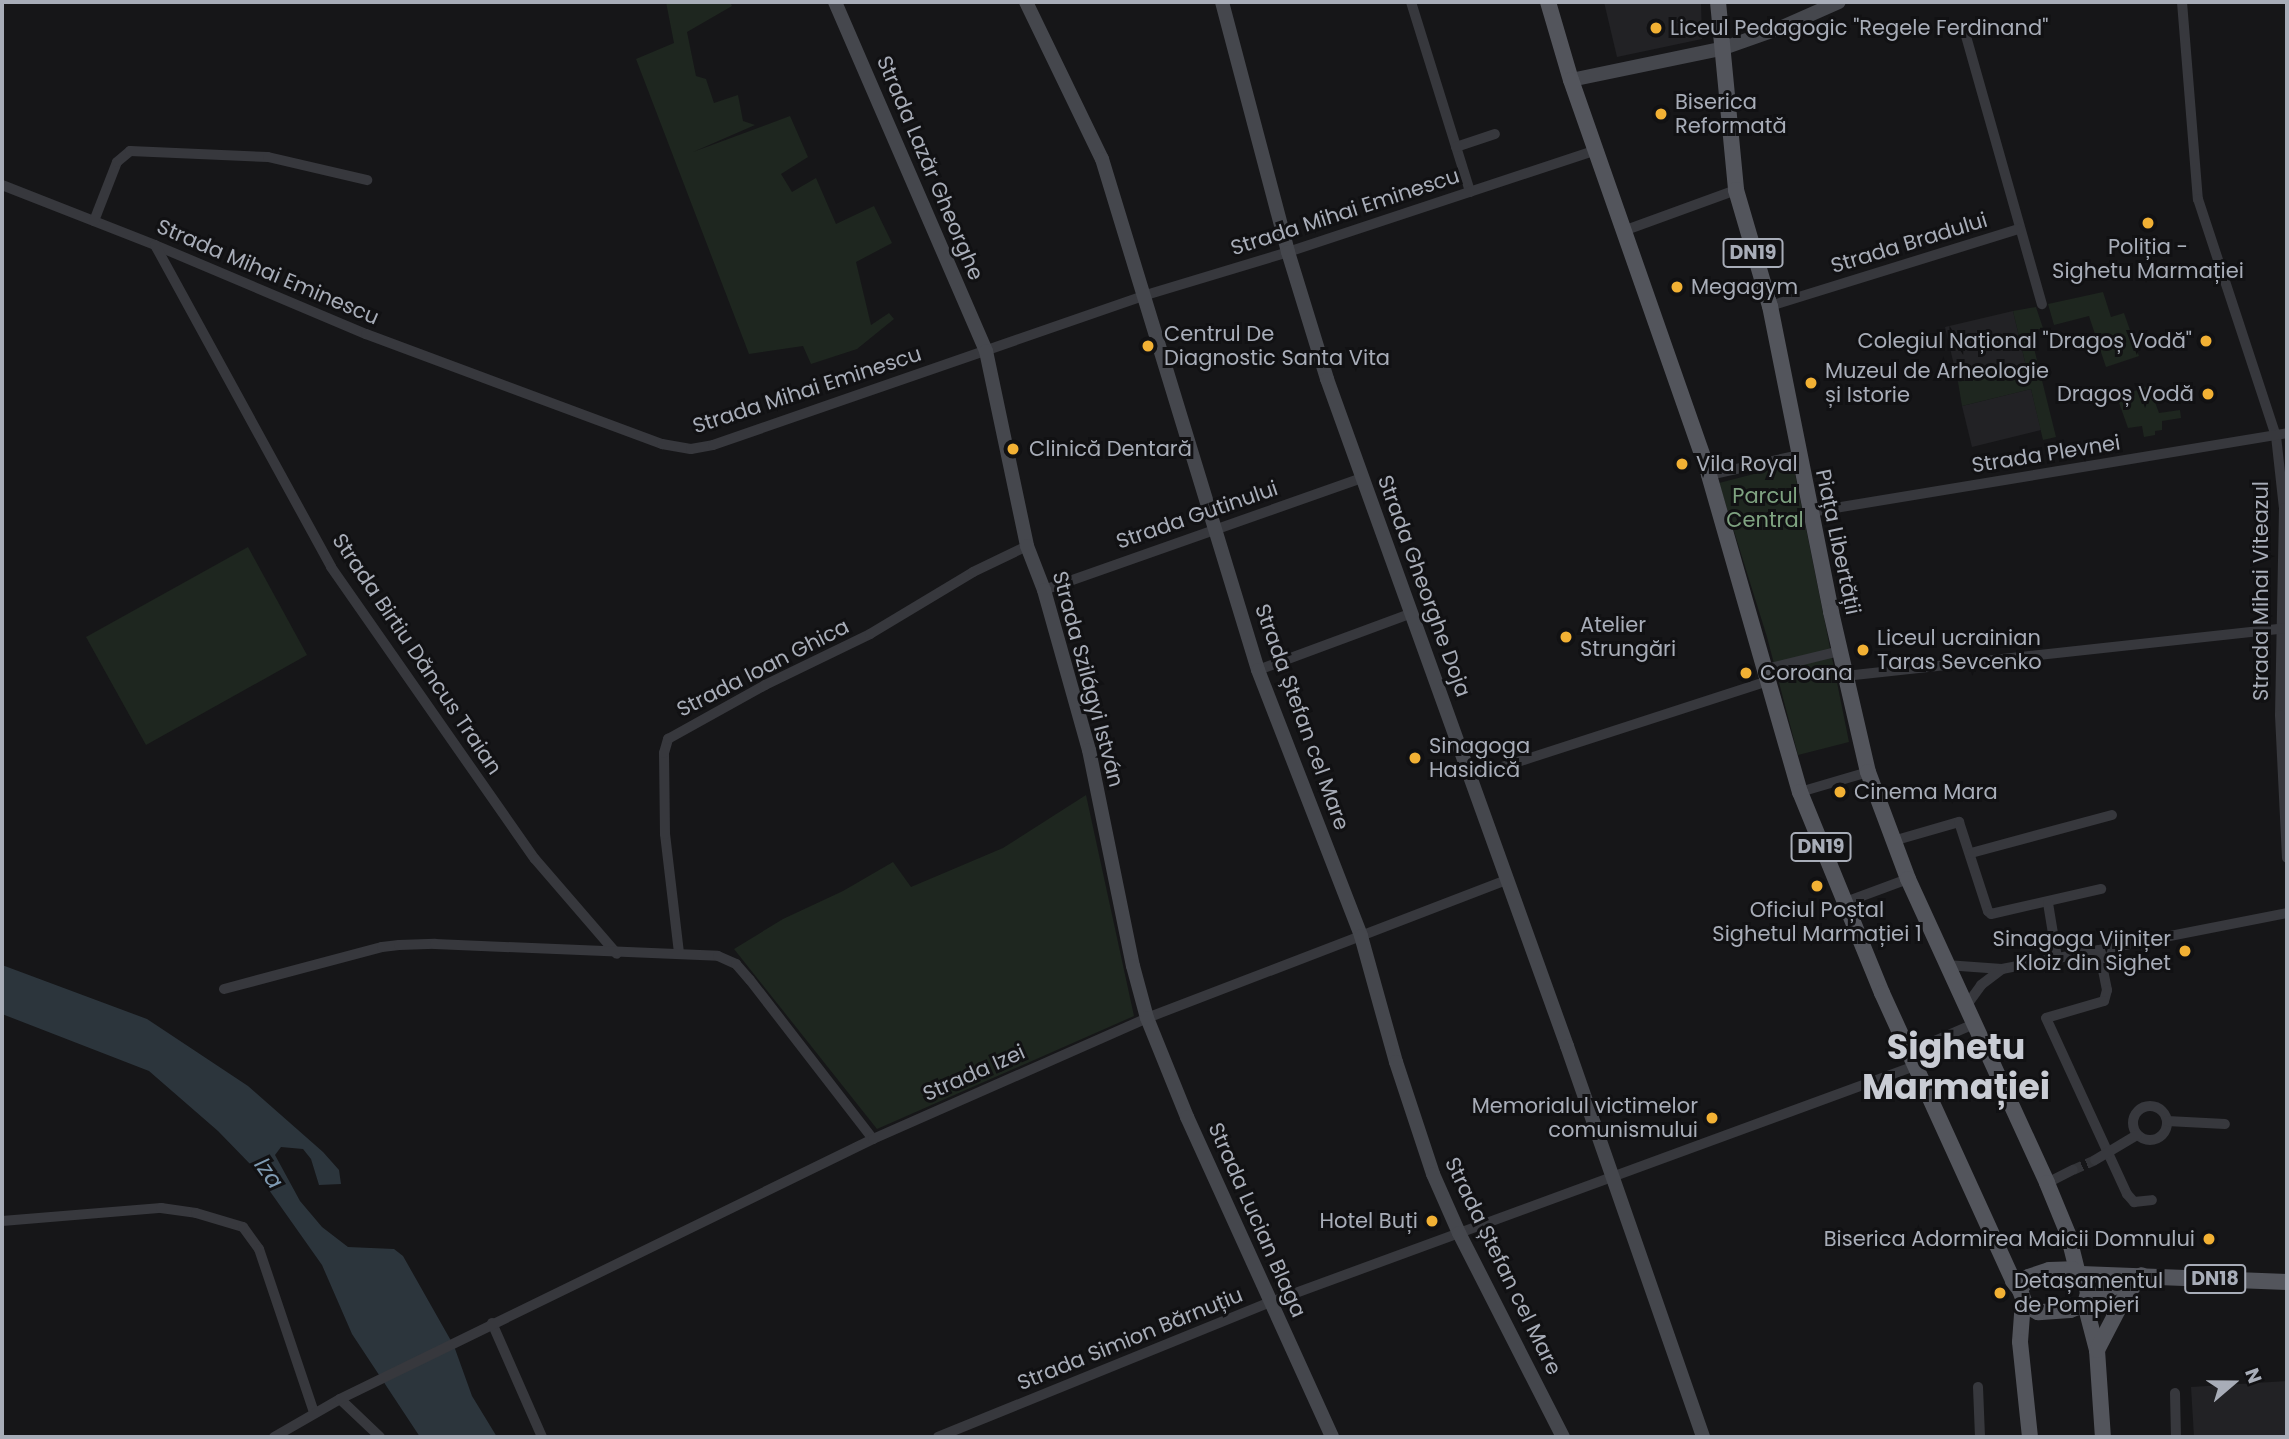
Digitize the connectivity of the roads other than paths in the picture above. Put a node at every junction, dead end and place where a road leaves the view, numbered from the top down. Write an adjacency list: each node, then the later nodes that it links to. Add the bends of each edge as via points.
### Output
1 (835, 2): 27 (main road, Strada Lazăr Gheorghe)
2 (1026, 2): 24 (main road, Strada Ștefan cel Mare, via 1102,159)
3 (1222, 2): 23 (main road, Strada Gheorghe Doja)
4 (1411, 2): 13 (street)
5 (1548, 2): 11 (main road, DN19)
6 (1718, 2): 10 (main road, DN19)
7 (1839, 2): 10 (main road)
8 (2182, 2): 28 (street, Strada Mihai Viteazul, via 2198,199)
9 (1964, 29): 20 (street, Strada Bradului)
10 (1721, 49): 11 (main road); 17 (main road, DN19)
11 (1572, 80): 14 (main road, DN19)
12 (1495, 134): 13 (street)
13 (1456, 147): 18 (street)
14 (1597, 150): 18 (street, Strada Mihai Eminescu); 21 (main road, DN19)
15 (367, 180): 19 (street, via 268,157 130,151 117,162)
16 (2, 184): 19 (street, Strada Mihai Eminescu)
17 (1736, 190): 21 (street); 26 (main road, DN19)
18 (1471, 192): 23 (street, Strada Mihai Eminescu)
19 (94, 221): 22 (street, Strada Mihai Eminescu)
20 (2019, 229): 25 (street, Strada Bradului); 26 (street, Strada Bradului)
21 (1626, 230): 30 (main road, DN19)
22 (155, 245): 27 (street, Strada Mihai Eminescu, via 366,334 662,444 691,449); 58 (street, Strada Birtiu Dăncus Traian, via 331,567 535,859)
23 (1288, 252): 24 (street, Strada Mihai Eminescu); 31 (main road, Strada Gheorghe Doja)
24 (1146, 295): 27 (street, Strada Mihai Eminescu); 33 (main road, Strada Ștefan cel Mare)
25 (2042, 304)
26 (1770, 306): 29 (main road, DN19)
27 (986, 351): 34 (main road, Strada Szilágyi István)
28 (2282, 435): 32 (street, Strada Plevnei); 37 (street, Strada Mihai Viteazul)
29 (1799, 456): 30 (street, Piața Libertății); 32 (main road, Piața Libertății / DN19)
30 (1709, 475): 40 (main road, DN19)
31 (1362, 478): 33 (street, Strada Gutinului); 36 (main road, Strada Gheorghe Doja)
32 (1811, 512): 38 (main road, Piața Libertății / DN19)
33 (1218, 529): 35 (street, Strada Gutinului); 39 (main road, Strada Ștefan cel Mare)
34 (1027, 546): 35 (main road, Strada Szilágyi István); 57 (street, Strada Ioan Ghica, via 668,739 664,834)
35 (1044, 590): 64 (main road, Strada Szilágyi István, via 1089,750)
36 (1412, 612): 39 (street); 43 (main road, Strada Gheorghe Doja)
37 (2285, 627): 41 (street); 48 (street, Strada Mihai Viteazul, via 2280,715)
38 (1840, 651): 40 (street); 41 (main road, Piața Libertății / DN19)
39 (1258, 670): 55 (main road, Strada Ștefan cel Mare)
40 (1767, 675): 43 (street); 44 (main road, DN19)
41 (1845, 676): 42 (main road, Piața Libertății / DN19)
42 (1868, 772): 44 (street); 46 (main road, Piața Libertății / DN19)
43 (1471, 777): 50 (main road, Strada Gheorghe Doja)
44 (1800, 792): 52 (main road, DN19)
45 (2112, 816): 47 (street)
46 (1893, 841): 47 (street, via 1959,822); 49 (main road, Piața Libertății / DN19)
47 (1971, 853): 53 (street, via 1992,914)
48 (2287, 858)
49 (1908, 879): 52 (street); 60 (main road, DN19)
50 (1507, 880): 55 (street, Strada Izei); 74 (main road, Strada Gheorghe Doja)
51 (2101, 889): 53 (street)
52 (1843, 903): 66 (main road, DN19)
53 (2048, 903): 59 (street)
54 (2287, 913): 56 (street)
55 (1361, 936): 64 (street, Strada Izei); 78 (main road, Strada Ștefan cel Mare, via 1433,1174)
56 (2099, 950): 59 (street); 71 (street, via 2107,990 2104,1001 2046,1018)
57 (679, 953): 58 (street); 70 (street, via 718,956 736,964)
58 (617, 954): 62 (street, via 435,944 382,947)
59 (2057, 958): 61 (street)
60 (1946, 965): 61 (street); 63 (main road, DN19)
61 (2002, 969): 63 (street, via 1981,985)
62 (224, 989)
63 (1966, 1006): 65 (main road, DN19)
64 (1147, 1018): 70 (street, Strada Izei); 83 (main road, Strada Lucian Blaga)
65 (1975, 1024): 66 (street, Strada Simion Bărnuțiu); 75 (main road, DN19)
66 (1912, 1059): 74 (street, Strada Simion Bărnuțiu); 82 (main road, DN19)
67 (2167, 1121): 68 (street); 69 (street, via 2167,1129 2157,1139 2149,1141); 69 (street, via 2160,1109 2140,1108 2132,1120)
68 (2225, 1124)
69 (2137, 1135): 71 (street)
70 (873, 1139): 85 (street, Strada Izei)
71 (2108, 1153): 72 (street); 76 (street, via 2134,1202)
72 (2095, 1160)
73 (2073, 1170): 75 (street)
74 (1613, 1177): 78 (street, Strada Simion Bărnuțiu); 97 (main road, Strada Gheorghe Doja)
75 (2047, 1183): 79 (main road, DN19)
76 (2152, 1200)
77 (2, 1221): 90 (street, via 161,1208 243,1227 259,1249)
78 (1459, 1233): 83 (street, Strada Simion Bărnuțiu); 96 (main road, Strada Ștefan cel Mare)
79 (2079, 1272): 80 (main road); 82 (main road, via 2038,1272 2028,1277); 84 (main road, via 2088,1287)
80 (2142, 1275): 81 (main road, DN18); 84 (main road); 86 (main road)
81 (2287, 1282)
82 (2022, 1296): 84 (main road, via 2038,1312 2070,1310); 99 (main road, via 2020,1342)
83 (1271, 1302): 94 (street, Strada Simion Bărnuțiu); 95 (main road, Strada Lucian Blaga)
84 (2086, 1302): 86 (main road)
85 (492, 1323): 89 (street, Strada Izei); 93 (street)
86 (2097, 1350): 100 (main road)
87 (1978, 1387): 98 (street)
88 (2175, 1393): 101 (street)
89 (340, 1399): 90 (street, Strada Izei); 92 (street)
90 (314, 1412): 91 (street, Strada Izei)
91 (274, 1437)
92 (380, 1437)
93 (542, 1437)
94 (938, 1437)
95 (1332, 1437)
96 (1563, 1437)
97 (1703, 1437)
98 (1980, 1437)
99 (2031, 1437)
100 (2103, 1437)
101 (2176, 1437)

